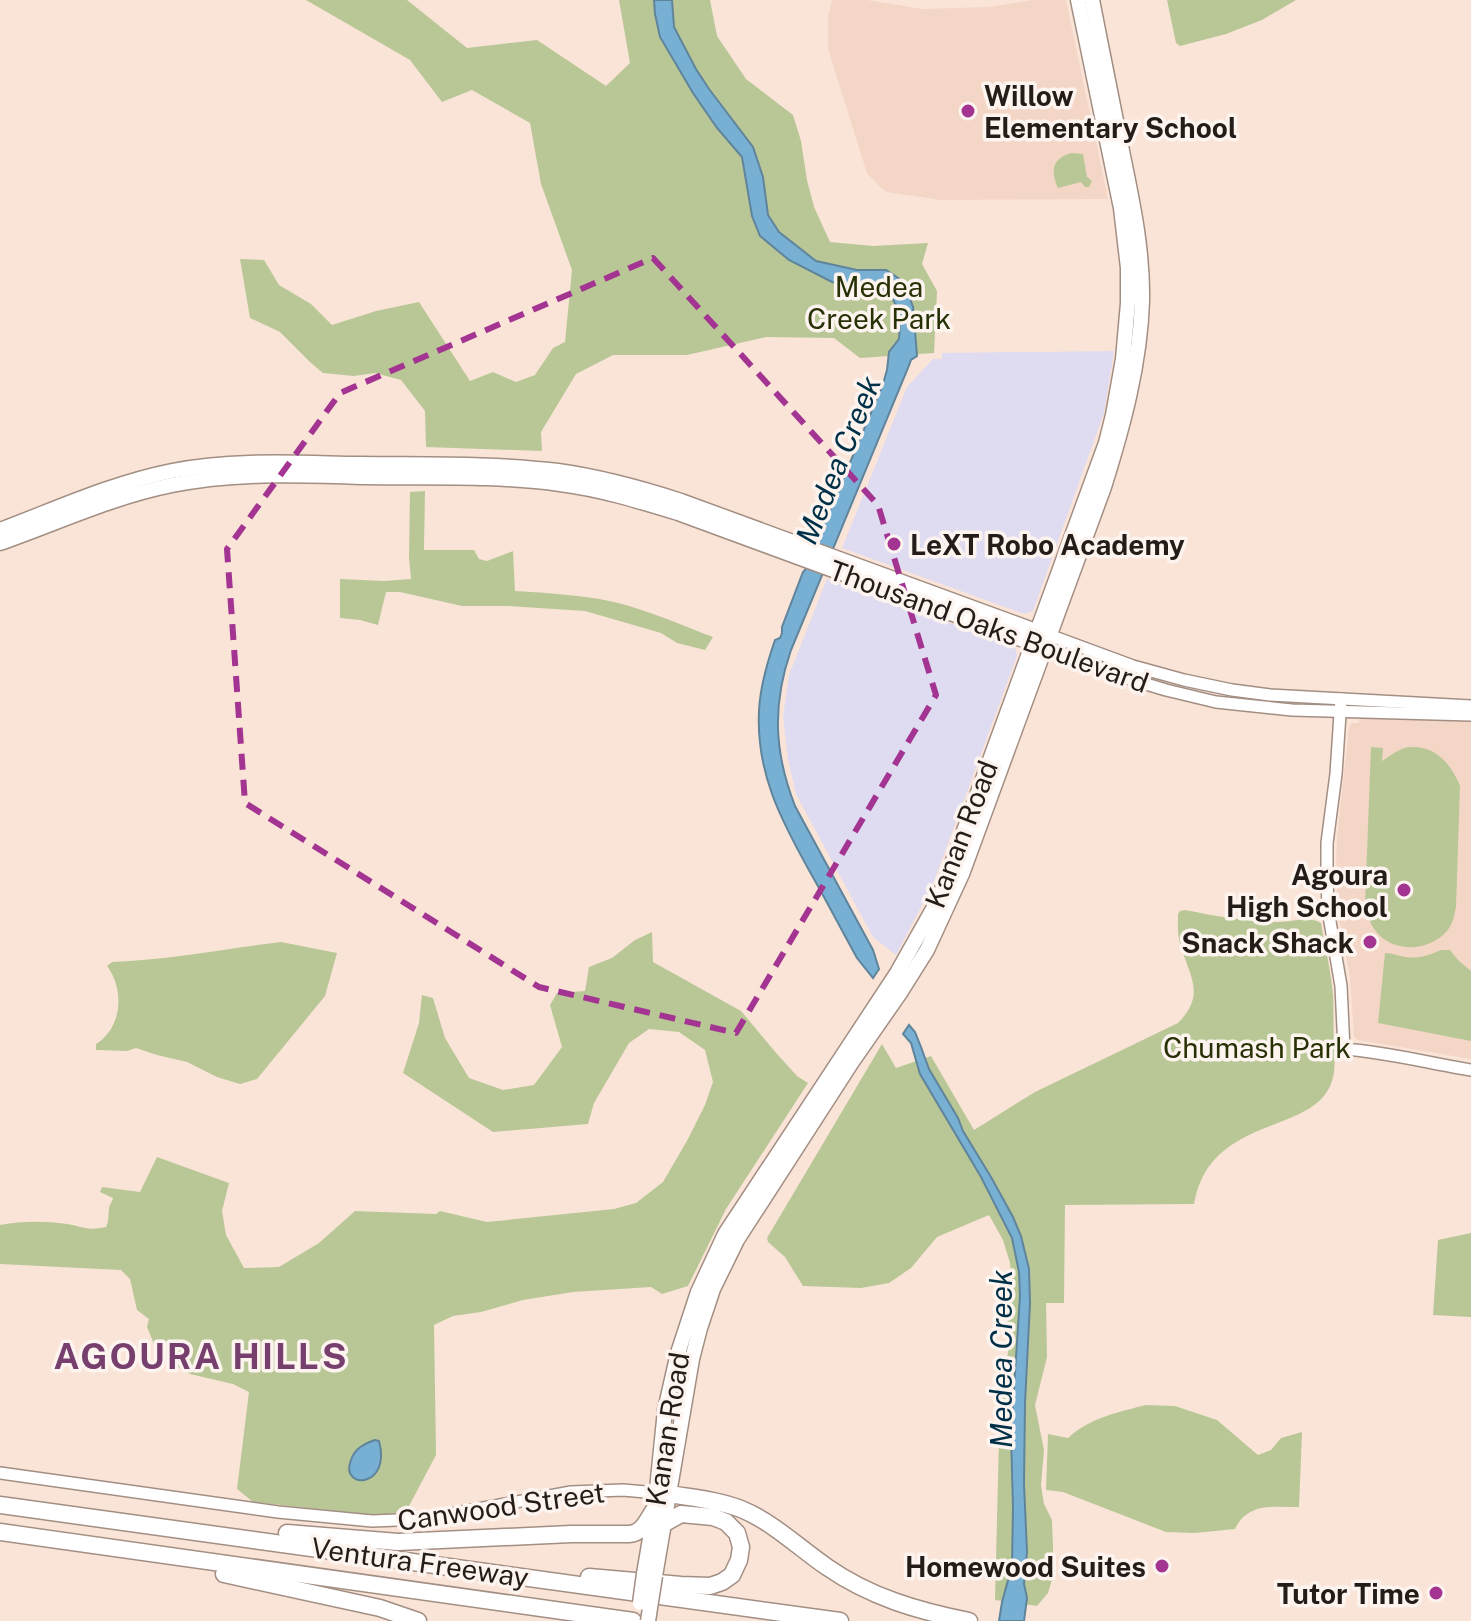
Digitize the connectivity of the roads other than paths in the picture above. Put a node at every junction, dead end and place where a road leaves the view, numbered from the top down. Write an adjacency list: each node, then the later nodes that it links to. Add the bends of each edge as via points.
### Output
1 (1078, 0): 6 (main road, Kanan Road, via 1121,208 1128,268 1126,331 1106,443)
2 (1092, 0): 6 (main road, Kanan Road, via 1137,224 1141,312 1122,430)
3 (0, 530): 5 (main road, Thousand Oaks Boulevard, via 125,483 196,467 267,462 488,466 562,472 637,487)
4 (0, 543): 5 (main road, Thousand Oaks Boulevard, via 170,485 271,475 561,484 639,500)
5 (810, 555): 6 (main road, Thousand Oaks Boulevard)
6 (1041, 639): 7 (street, Thousand Oaks Boulevard, via 1184,680); 13 (main road, Kanan Road, via 962,874 927,950 737,1240 713,1289 692,1359)
7 (1340, 705): 8 (street, Thousand Oaks Boulevard); 9 (street, Thousand Oaks Boulevard); 10 (street, via 1327,876 1344,1049)
8 (1471, 706)
9 (1471, 715)
10 (1471, 1070)
11 (0, 1473): 13 (street, Canwood Street, via 381,1522 571,1492 623,1490)
12 (0, 1505): 14 (highway, Ventura Freeway)
13 (661, 1505): 14 (highway, via 635,1534 427,1541 212,1524); 17 (main road, Kanan Road); 18 (highway, via 726,1522 741,1547 732,1575 710,1586 597,1576); 23 (highway, via 718,1502 743,1510 870,1592)
14 (162, 1526): 18 (highway, Ventura Freeway)
15 (0, 1532): 16 (highway, Ventura Freeway)
16 (122, 1549): 19 (highway, via 165,1565 233,1575); 20 (highway, Ventura Freeway)
17 (650, 1575): 20 (main road, Kanan Road, bridge); 21 (main road, Kanan Road, bridge)
18 (548, 1580): 22 (highway, Ventura Freeway)
19 (418, 1621)
20 (635, 1621)
21 (648, 1621)
22 (840, 1621)
23 (969, 1621)

